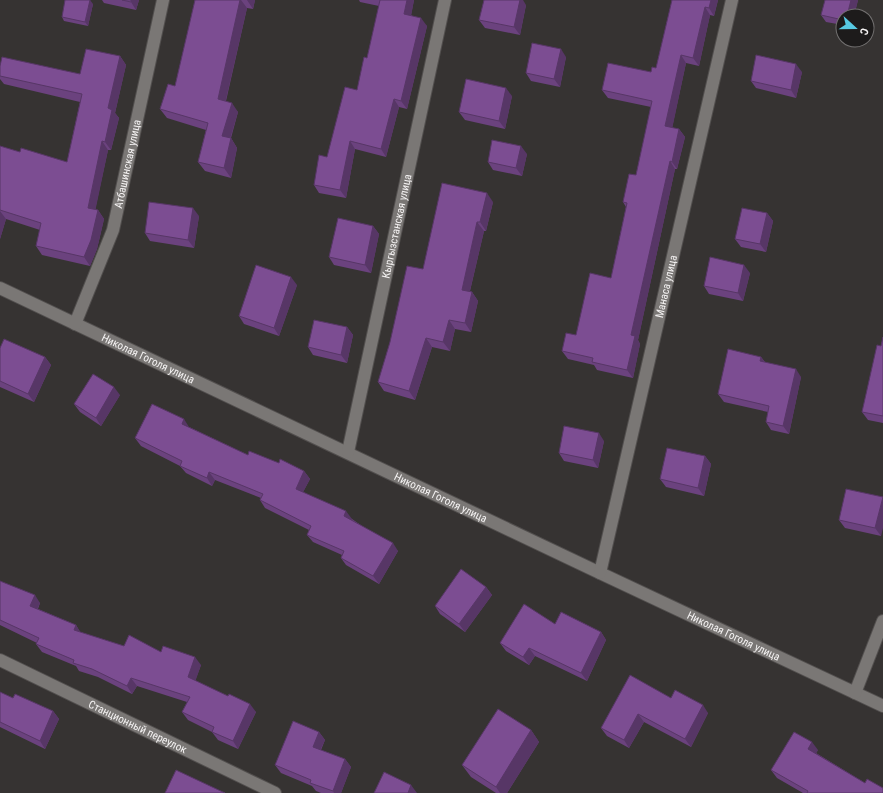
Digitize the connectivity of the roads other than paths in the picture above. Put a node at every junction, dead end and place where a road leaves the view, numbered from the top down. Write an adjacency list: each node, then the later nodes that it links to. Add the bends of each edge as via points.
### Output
1 (163, 0): 5 (street, Атбашинская улица, via 113,230)
2 (445, 0): 6 (street, Кыргызстанская улица)
3 (732, 0): 7 (street, Манаса улица)
4 (0, 288): 5 (street, Николая Гоголя улица)
5 (75, 324): 6 (street, Николая Гоголя улица)
6 (348, 452): 7 (street, Николая Гоголя улица)
7 (600, 573): 10 (street, Николая Гоголя улица)
8 (883, 621): 10 (street)
9 (0, 660): 12 (street, Станционный переулок)
10 (856, 693): 11 (street, Николая Гоголя улица)
11 (883, 706)
12 (275, 793)

